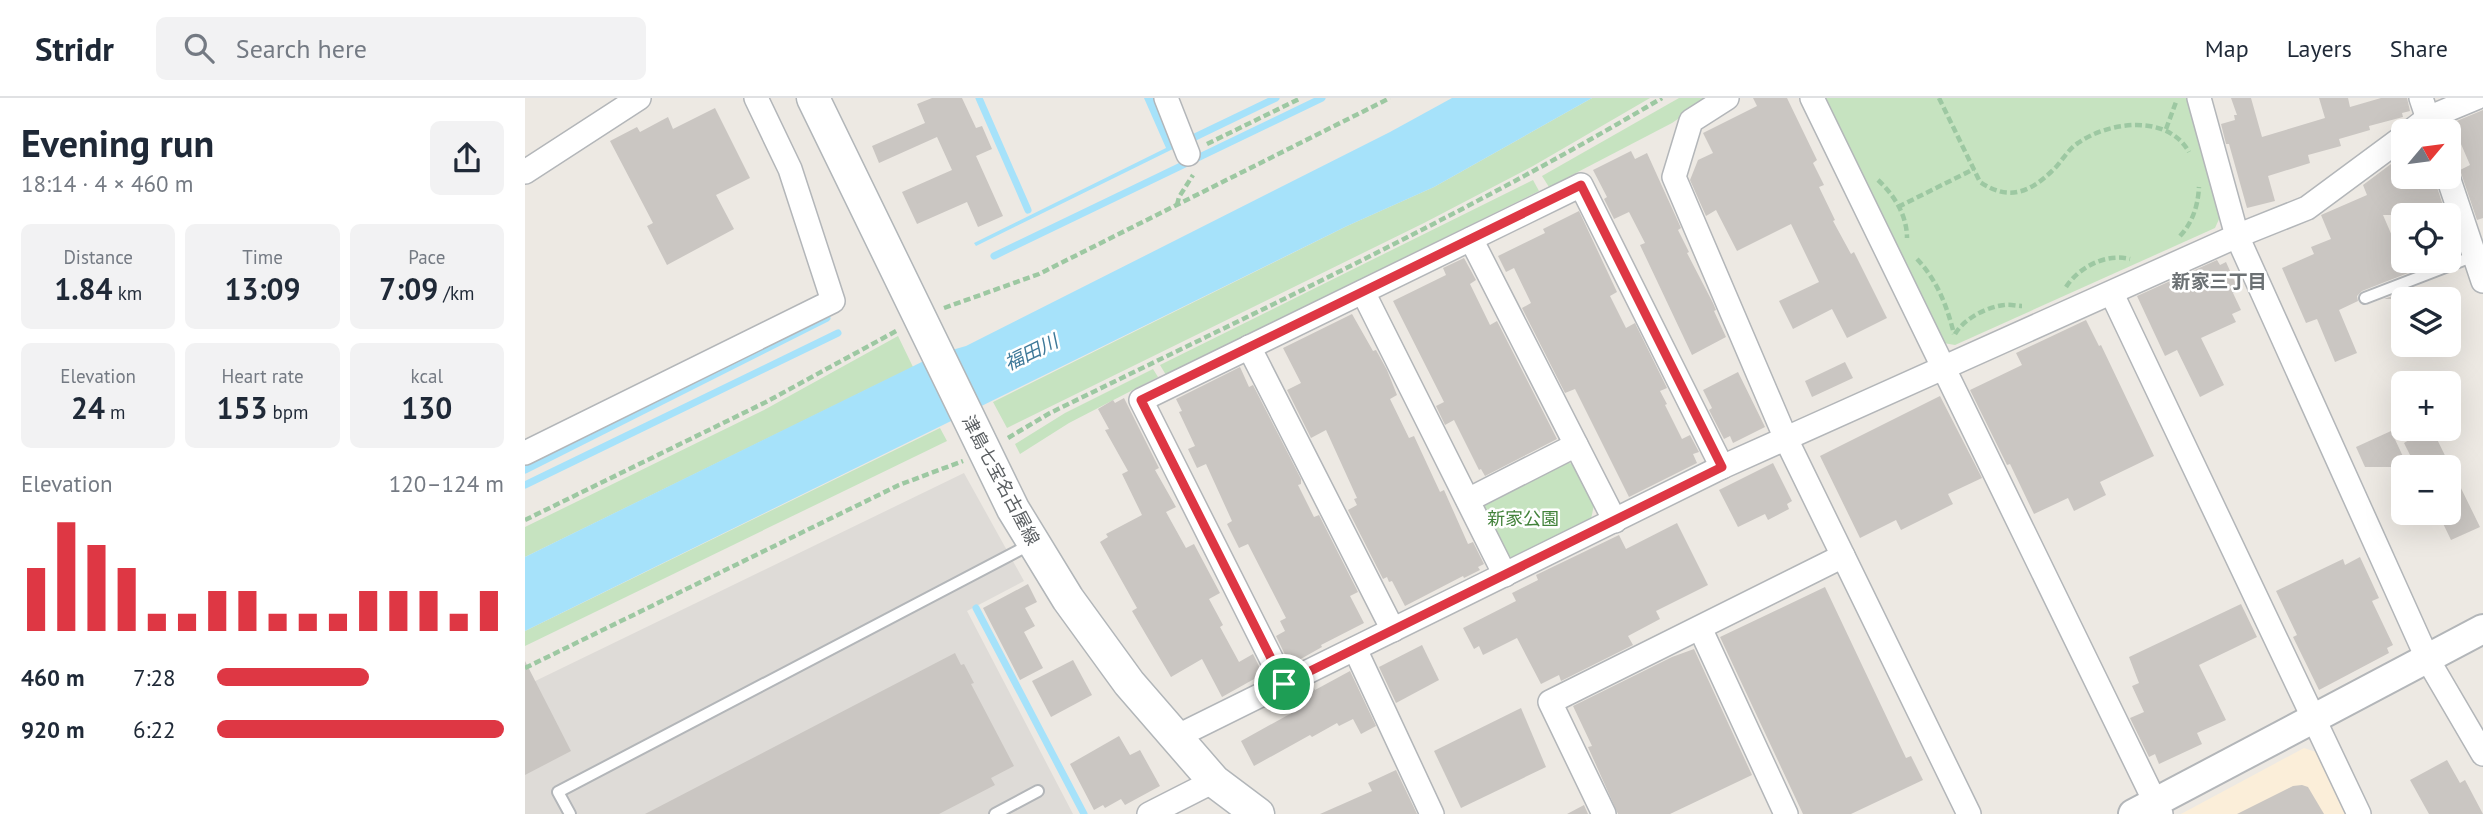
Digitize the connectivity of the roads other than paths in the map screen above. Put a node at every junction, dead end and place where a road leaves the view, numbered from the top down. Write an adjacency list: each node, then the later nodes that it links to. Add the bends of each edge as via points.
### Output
1 (639, 98): 12 (street)
2 (756, 98): 25 (street, via 790,169 834,301)
3 (813, 98): 29 (main road, 津島七宝名古屋線, via 984,452)
4 (1166, 98): 11 (street)
5 (1727, 98): 23 (street, via 1691,121 1674,177)
6 (1812, 98): 22 (street)
7 (2199, 98): 14 (street)
8 (2476, 98): 9 (street)
9 (2425, 119)
10 (2391, 146): 14 (street, via 2308,208)
11 (1191, 160)
12 (525, 172)
13 (2453, 189): 16 (street)
14 (2237, 236): 19 (street); 36 (street)
15 (1471, 239): 18 (street); 24 (street); 26 (street, via 1581,185)
16 (2477, 251): 17 (street); 20 (lane)
17 (2483, 281)
18 (1363, 292): 21 (street); 27 (street)
19 (2112, 294): 22 (street); 38 (street)
20 (2365, 298)
21 (1249, 347): 34 (street); 37 (street, via 1141,400)
22 (1944, 367): 23 (street); 43 (street)
23 (1786, 439): 26 (street); 30 (street)
24 (1576, 445): 27 (street); 28 (street)
25 (525, 453)
26 (1722, 467): 28 (street)
27 (1468, 500): 31 (street)
28 (1615, 521): 31 (street)
29 (1034, 542): 39 (main road, 津島七宝名古屋線, via 1068,599); 44 (lane, via 558,792)
30 (1843, 556): 32 (street); 51 (street)
31 (1504, 575): 34 (street)
32 (1700, 628): 49 (street, via 1550,702); 50 (street)
33 (2483, 629): 36 (street)
34 (1393, 630): 35 (street)
35 (1355, 649): 37 (street); 48 (street)
36 (2428, 660): 38 (street); 40 (street)
37 (1284, 684): 39 (street)
38 (2313, 719): 43 (street); 52 (street)
39 (1175, 737): 41 (main road, 津島七宝名古屋線)
40 (2483, 754)
41 (1214, 781): 46 (street); 47 (main road, 津島七宝名古屋線)
42 (1038, 791): 45 (lane)
43 (2150, 810)
44 (570, 814)
45 (995, 814)
46 (1149, 814)
47 (1258, 814)
48 (1432, 814)
49 (1604, 814)
50 (1786, 814)
51 (1969, 814)
52 (2358, 814)

